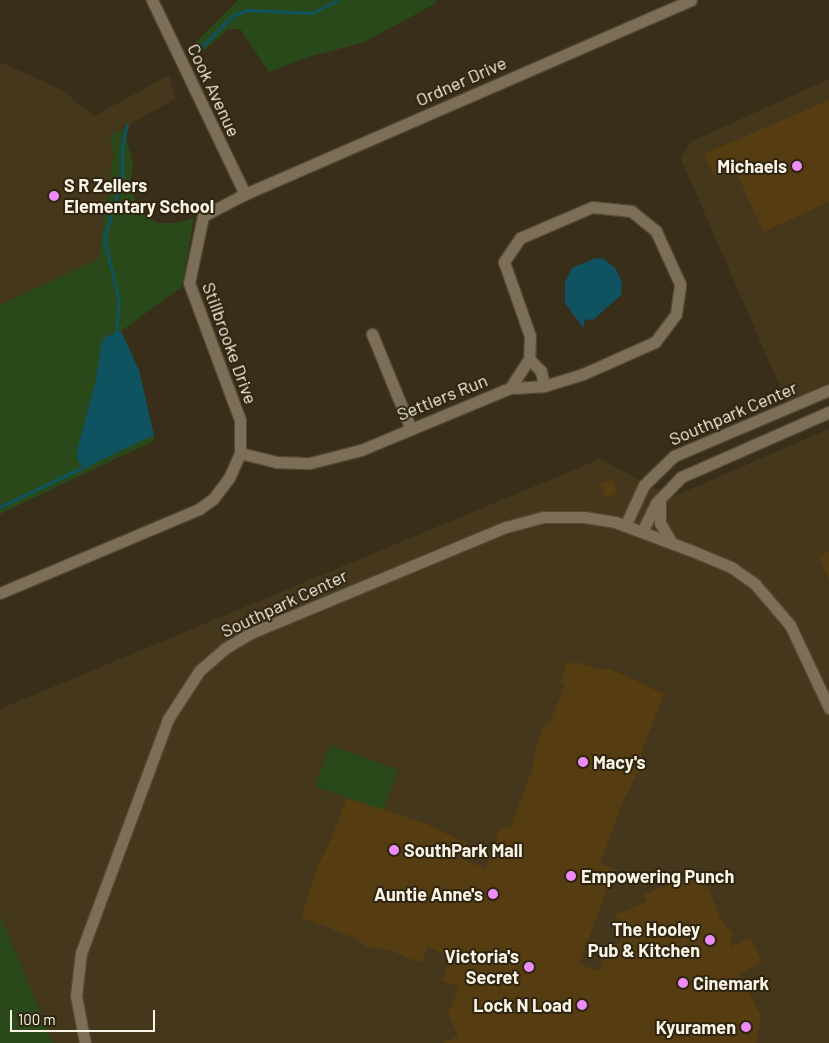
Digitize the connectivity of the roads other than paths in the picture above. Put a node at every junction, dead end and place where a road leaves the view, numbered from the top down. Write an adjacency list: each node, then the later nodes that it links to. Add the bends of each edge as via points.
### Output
1 (152, 0): 3 (street, Cook Avenue)
2 (691, 0): 3 (street, Ordner Drive)
3 (245, 194): 11 (street, Stillbrooke Drive, via 203,216 189,283 235,403 242,437)
4 (372, 334): 10 (street)
5 (530, 359): 6 (street, via 540,371); 6 (street, Settlers Run, via 530,336 504,262 520,238 592,207 631,211 656,231 680,284 676,314 655,342 582,374); 7 (street)
6 (544, 386): 7 (street, Settlers Run)
7 (510, 388): 10 (street, Settlers Run)
8 (829, 390): 13 (street, Southpark Center, via 674,456 644,485)
9 (829, 412): 12 (street, Southpark Center, via 690,472 676,480)
10 (411, 429): 11 (street, Settlers Run, via 361,450 310,463 277,462)
11 (240, 453): 16 (street, Stillbrooke Drive, via 222,488 199,509)
12 (660, 499): 14 (street, Southpark Center); 15 (street, via 660,523)
13 (625, 526): 14 (street, Southpark Center); 18 (street, Southpark Center, via 602,519 561,515 506,527 251,633 204,666 170,714 86,936 76,989)
14 (642, 532): 15 (street, Southpark Center)
15 (672, 543): 17 (street, Southpark Center, via 731,567 770,598 794,632)
16 (0, 593)
17 (829, 708)
18 (85, 1043)

